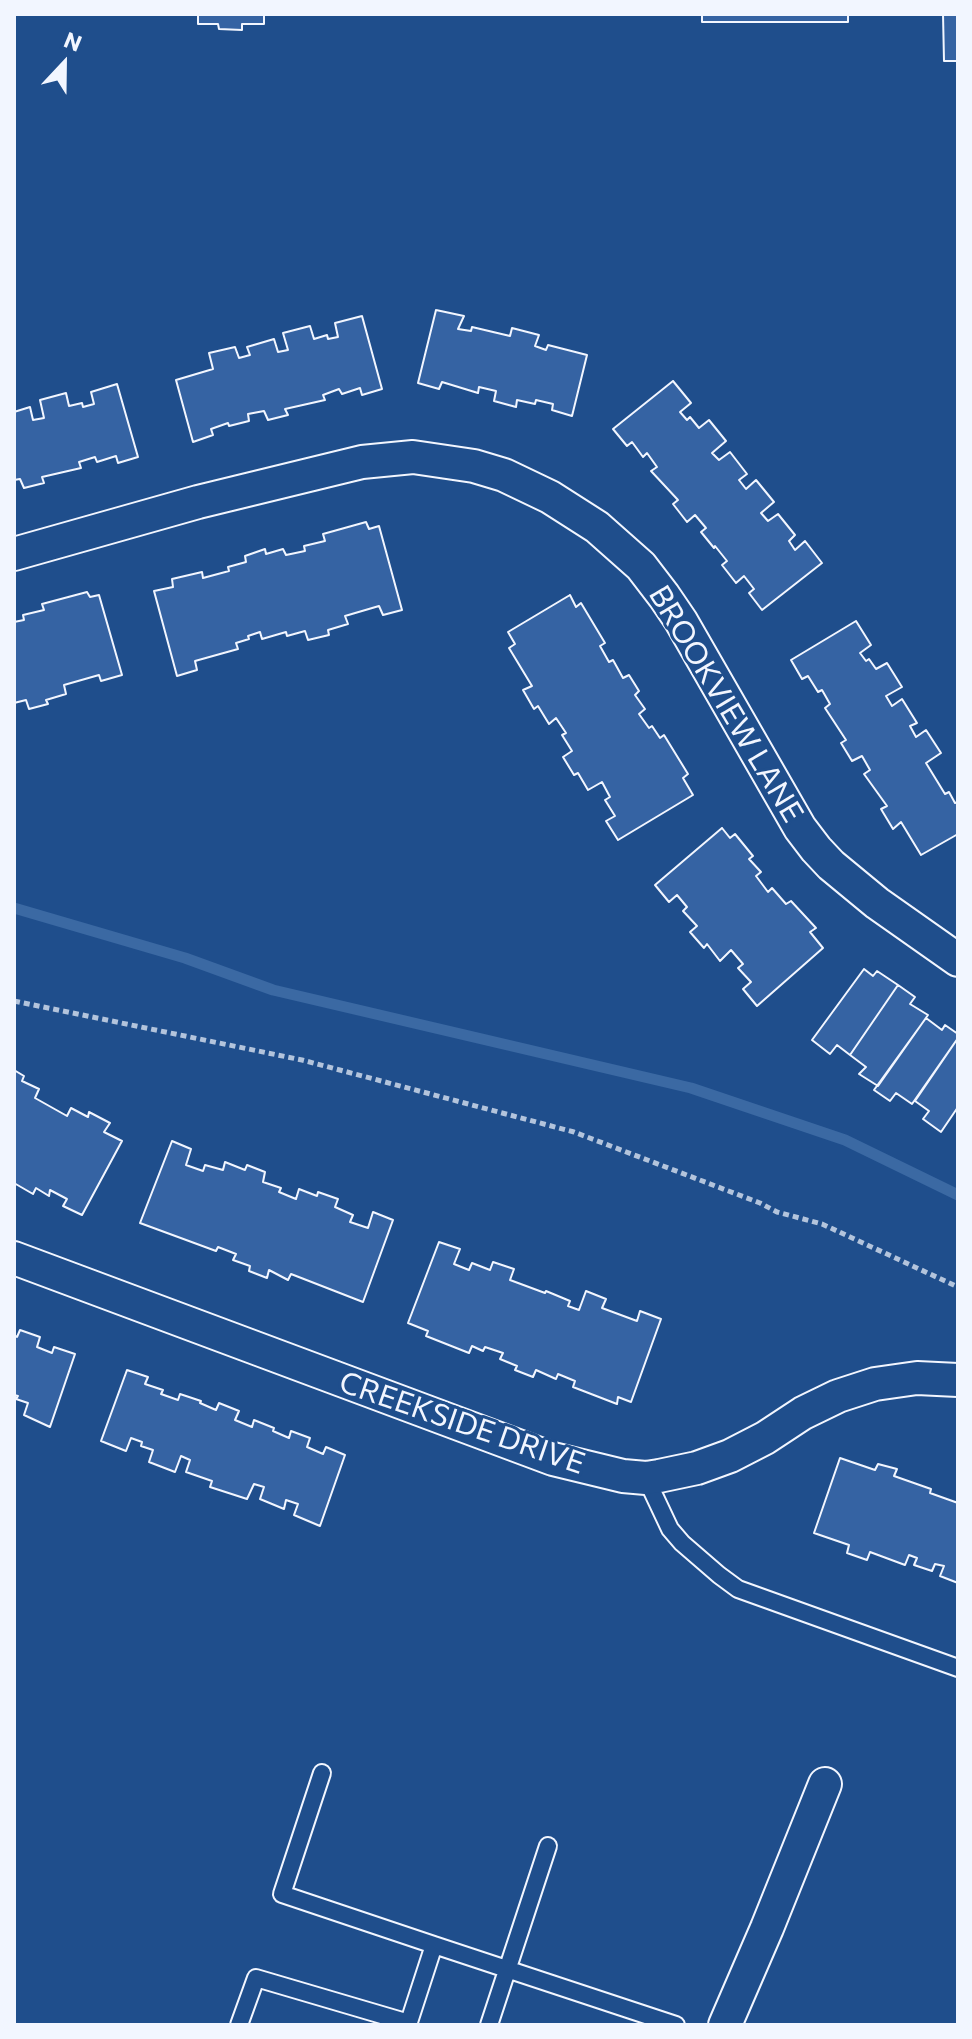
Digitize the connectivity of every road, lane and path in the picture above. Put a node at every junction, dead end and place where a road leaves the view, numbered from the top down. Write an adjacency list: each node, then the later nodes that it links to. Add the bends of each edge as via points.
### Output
1 (14, 554): 2 (street, BROOKVIEW LANE, via 362,462 413,457 504,475 597,527 641,566 681,621 816,849 877,903)
2 (958, 960)
3 (14, 1001): 5 (path, via 302,1060 574,1132 777,1212 822,1224)
4 (14, 1258): 7 (street, CREEKSIDE DRIVE, via 553,1459)
5 (958, 1287)
6 (958, 1380): 7 (street, CREEKSIDE DRIVE, via 875,1384 838,1396 730,1456)
7 (646, 1478): 8 (lane, via 670,1529 738,1589)
8 (958, 1668)
9 (322, 1773): 12 (lane, via 282,1894)
10 (825, 1784): 18 (street)
11 (548, 1846): 13 (lane)
12 (434, 1945): 13 (lane); 14 (lane)
13 (508, 1970): 16 (lane); 17 (lane)
14 (409, 2024): 15 (lane, via 256,1978)
15 (239, 2025)
16 (489, 2025)
17 (676, 2025)
18 (725, 2025)

